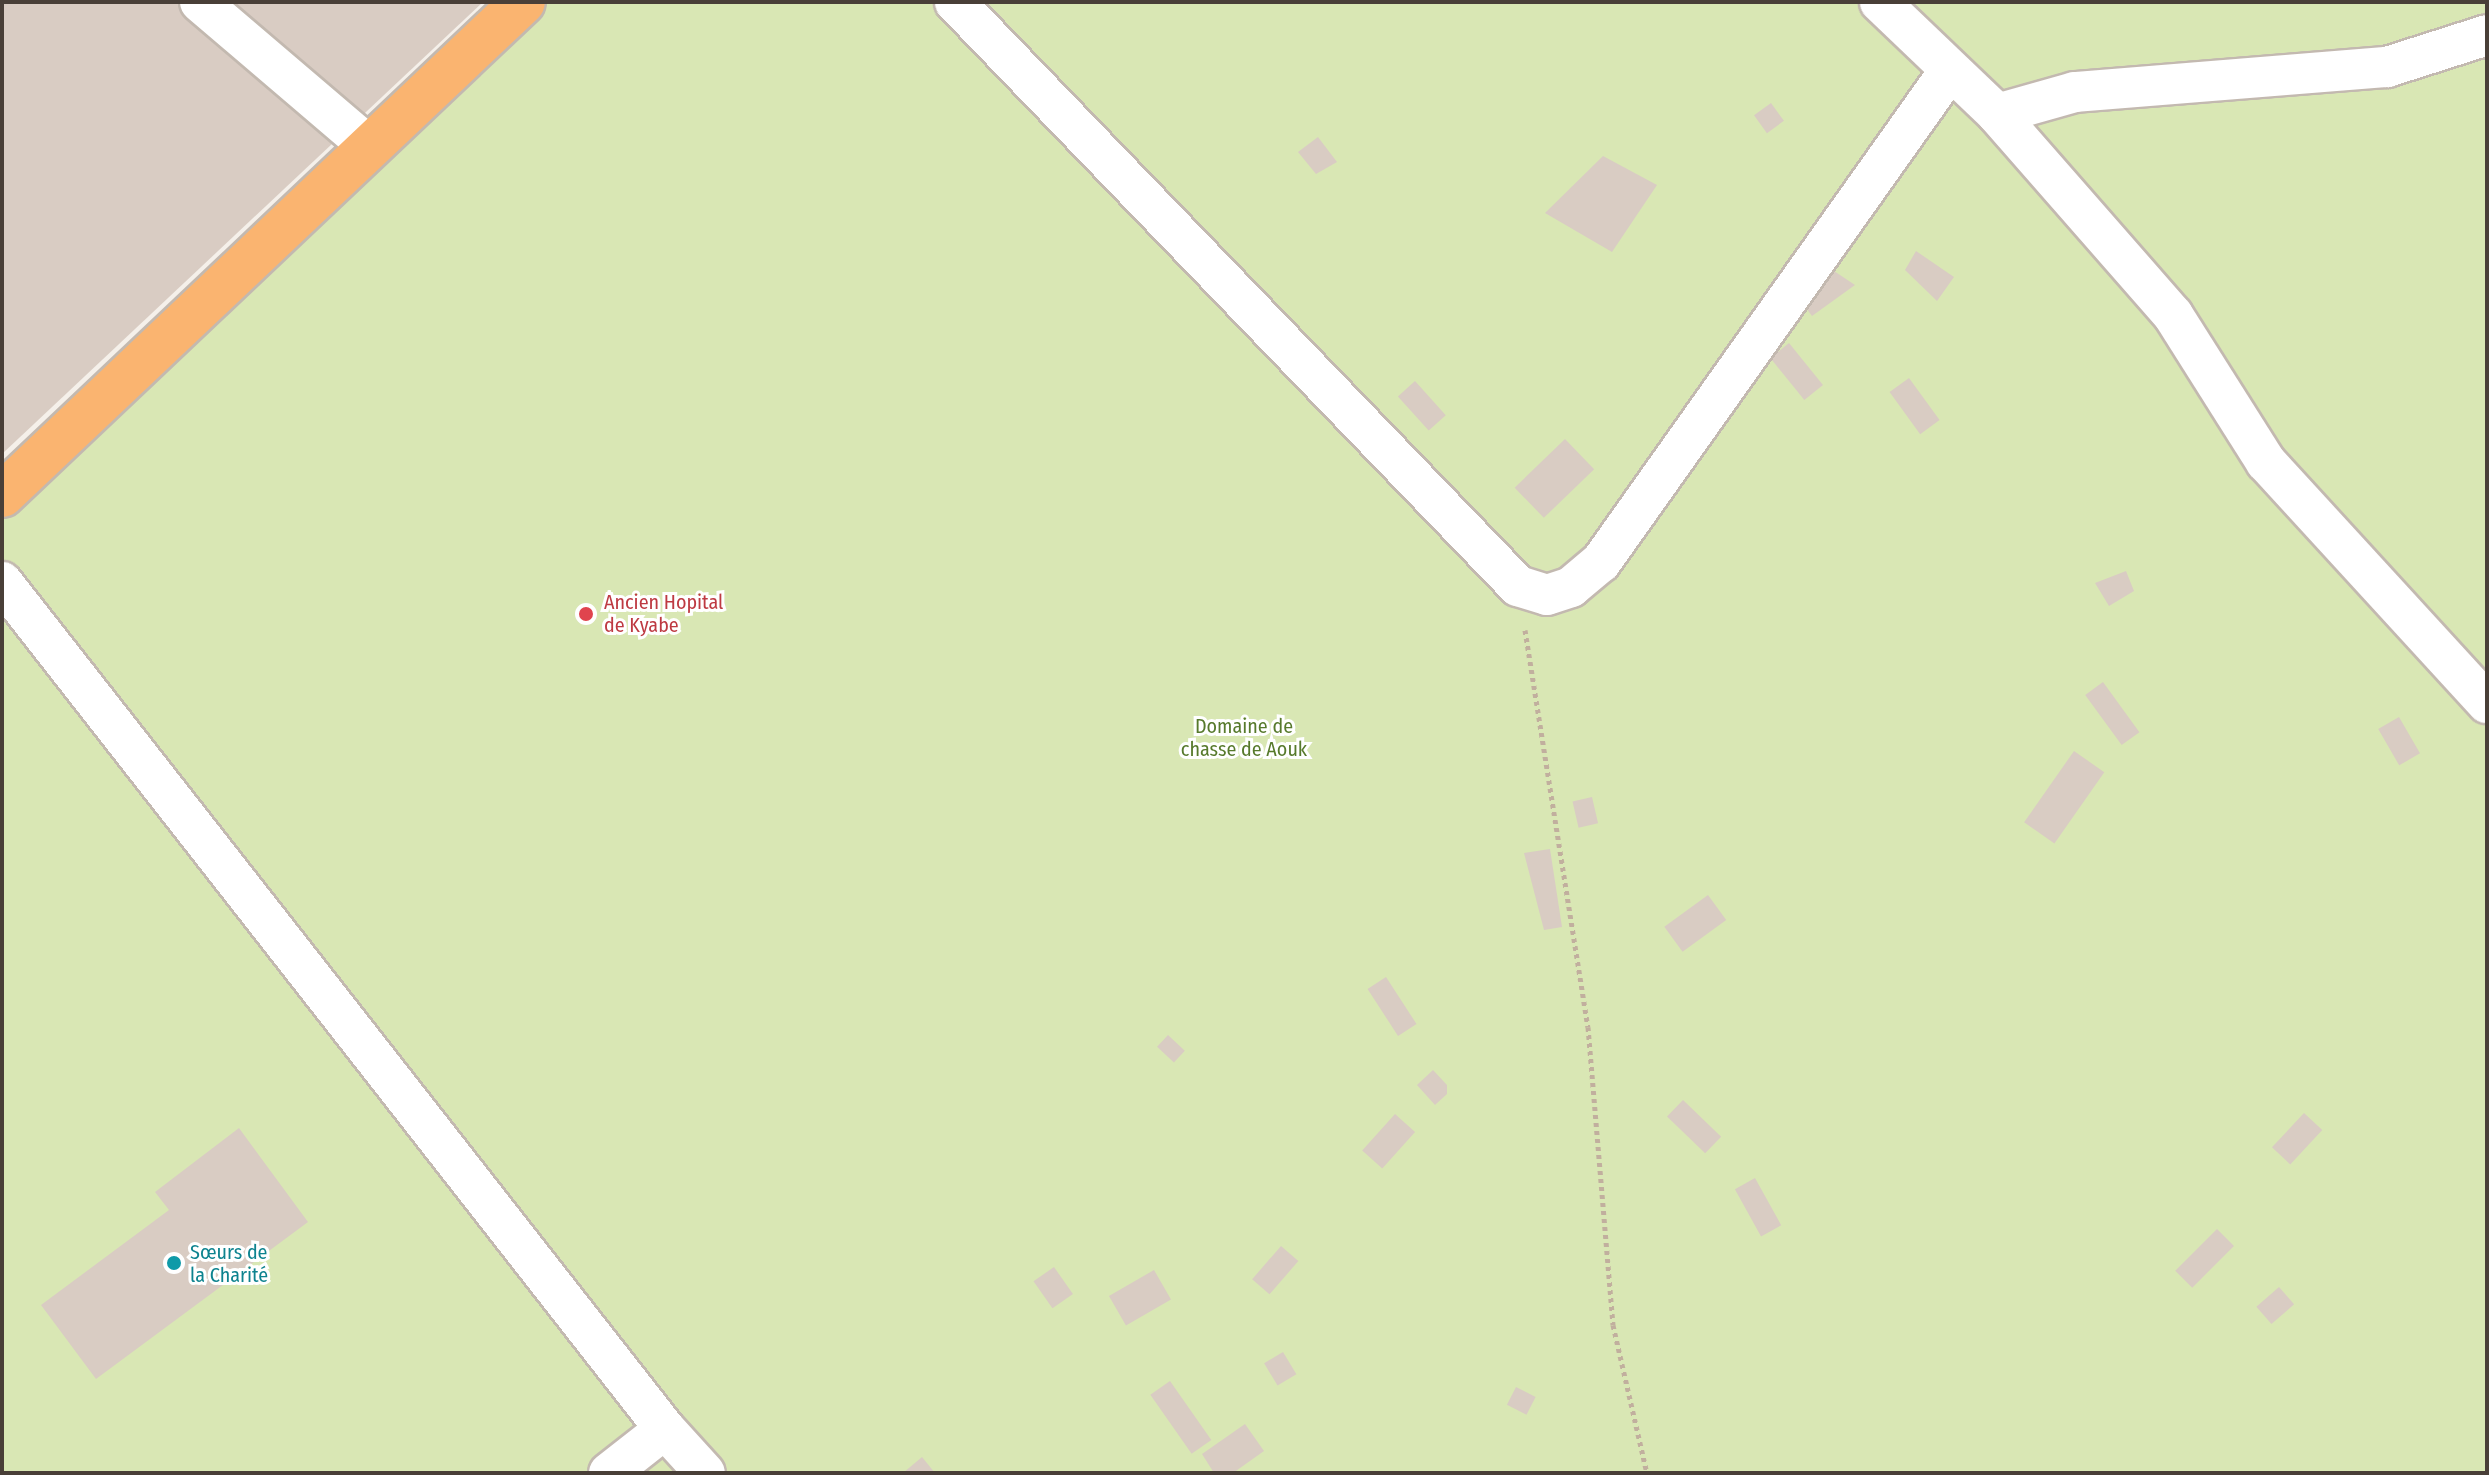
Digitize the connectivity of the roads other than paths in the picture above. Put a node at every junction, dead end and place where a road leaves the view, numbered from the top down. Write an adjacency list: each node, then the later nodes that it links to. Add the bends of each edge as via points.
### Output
1 (200, 2): 9 (street)
2 (523, 2): 9 (highway)
3 (955, 2): 7 (street, via 1518,586 1547,595 1571,587 1601,562)
4 (1880, 2): 5 (street)
5 (1914, 17): 7 (street)
6 (2487, 35): 8 (street, via 2387,67 2075,92)
7 (1950, 70): 8 (street)
8 (1997, 114): 12 (street, via 2173,315 2266,462)
9 (370, 147): 10 (highway)
10 (2, 495)
11 (2, 582): 13 (street)
12 (2487, 703)
13 (665, 1429): 14 (street); 15 (street)
14 (609, 1473)
15 (705, 1473)

